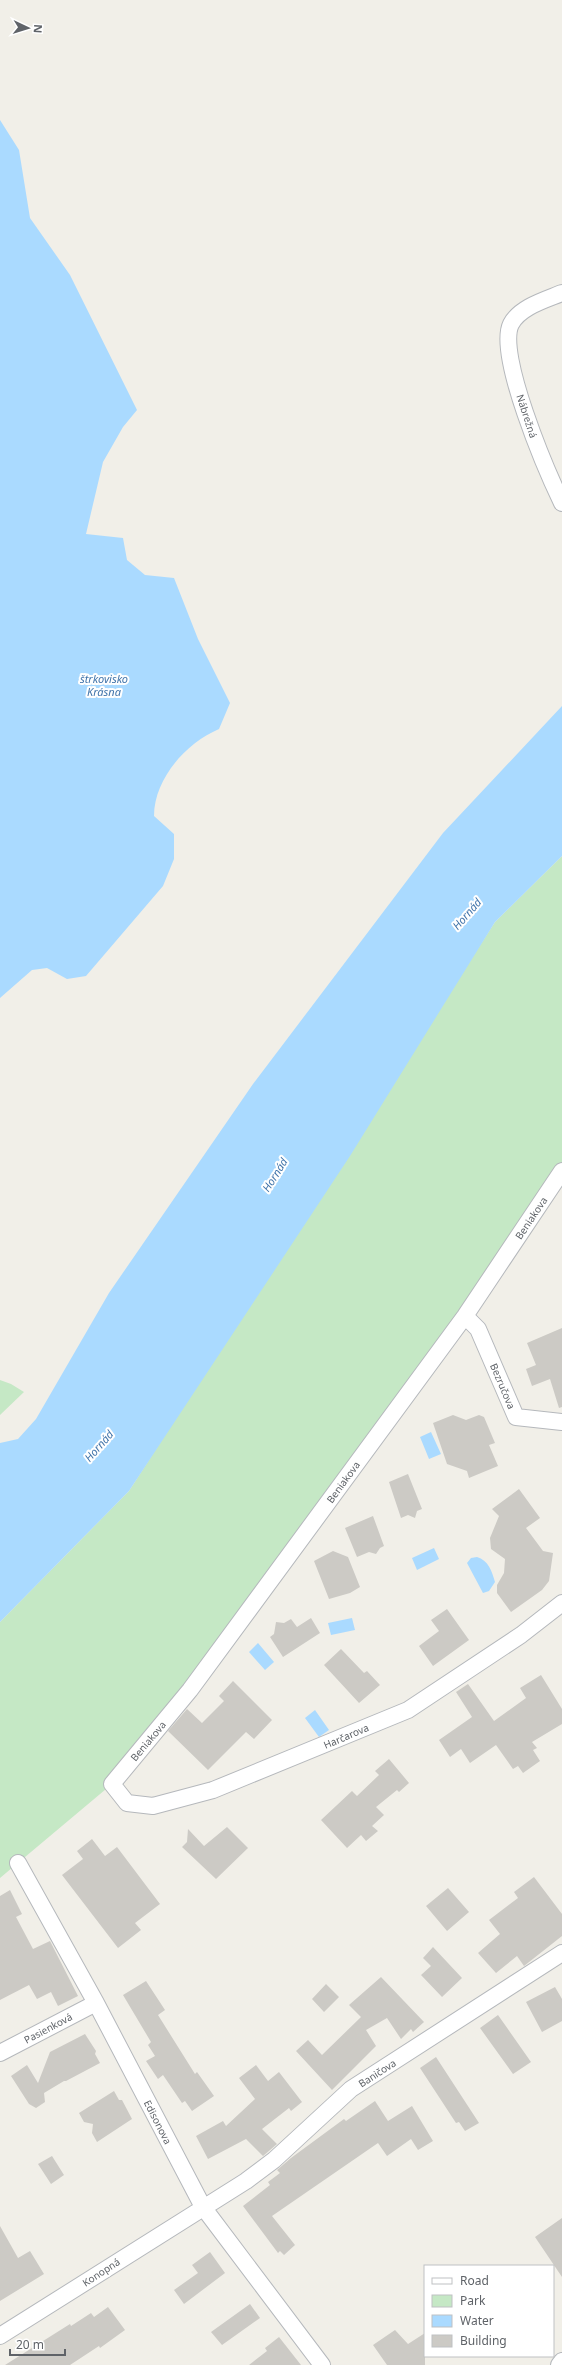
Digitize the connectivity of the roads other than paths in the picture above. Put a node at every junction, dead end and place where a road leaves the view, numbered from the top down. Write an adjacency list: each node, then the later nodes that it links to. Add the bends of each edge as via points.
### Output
1 (562, 293): 2 (street, Nábrežná, via 520,312 511,324 508,336 509,352 524,411 546,472)
2 (562, 503)
3 (562, 1171): 4 (street, Beniakova)
4 (465, 1316): 5 (street, Bezručova, via 478,1329 516,1417); 7 (street, Beniakova, via 190,1690)
5 (562, 1422)
6 (562, 1603): 7 (street, Harčarova, via 521,1635 408,1710 235,1782 153,1806 127,1803)
7 (112, 1784)
8 (18, 1863): 10 (street, Edisonova)
9 (562, 1953): 12 (street, Baničova, via 351,2089 274,2160 246,2181)
10 (96, 2003): 11 (street, Pasienková); 12 (street, Edisonova)
11 (0, 2053)
12 (203, 2207): 13 (street, Konopná); 15 (street, Edisonova)
13 (0, 2336)
14 (562, 2362): 16 (street)
15 (322, 2365)
16 (559, 2365)

